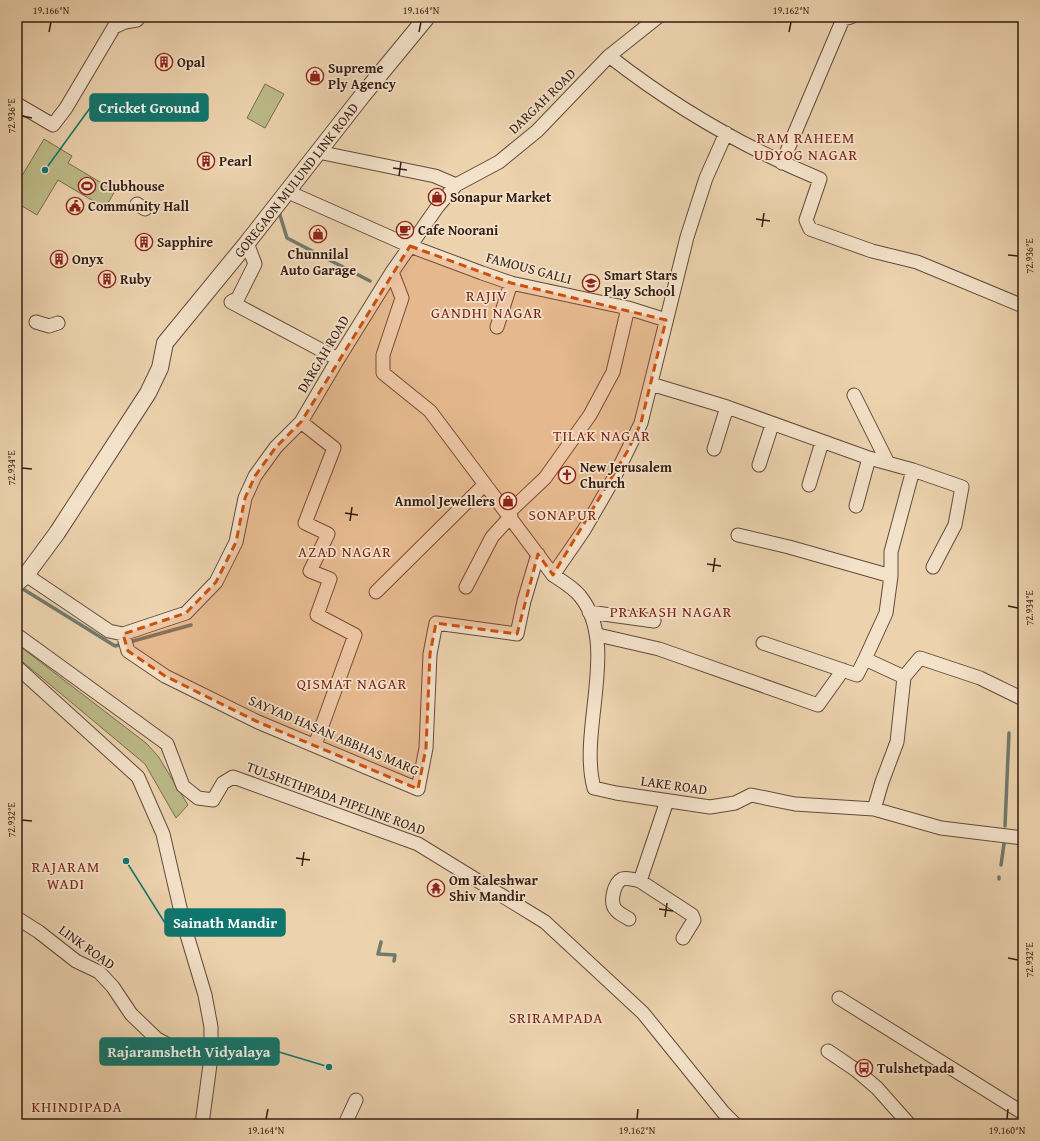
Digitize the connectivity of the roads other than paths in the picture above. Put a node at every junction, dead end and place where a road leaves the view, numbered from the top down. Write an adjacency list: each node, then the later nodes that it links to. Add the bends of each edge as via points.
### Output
1 (427, 17): 8 (street, GOREGAON MULUND LINK ROAD)
2 (658, 17): 5 (street, DARGAH ROAD)
3 (851, 17): 9 (street, via 843,19)
4 (138, 19): 6 (street, via 114,28 53,125)
5 (609, 56): 7 (street, via 646,84); 10 (street, DARGAH ROAD, via 532,135 499,162)
6 (17, 104)
7 (726, 133): 9 (street); 18 (street, via 706,178 687,237)
8 (318, 152): 10 (street, via 435,176); 11 (street, GOREGAON MULUND LINK ROAD)
9 (782, 163): 16 (street, via 820,179 806,220 810,229 872,251 917,262)
10 (456, 185): 13 (street, DARGAH ROAD)
11 (286, 191): 12 (street, GOREGAON MULUND LINK ROAD); 13 (street, FAMOUS GALLI)
12 (247, 243): 22 (street, via 255,264 238,298 231,302); 43 (street, GOREGAON MULUND LINK ROAD, via 165,344 160,368 148,393 57,533)
13 (410, 246): 14 (street, DARGAH ROAD); 15 (street, FAMOUS GALLI)
14 (392, 272): 22 (street, DARGAH ROAD); 34 (street, LAKE ROAD, via 402,298 383,355 383,374 430,411)
15 (511, 283): 17 (street, FAMOUS GALLI); 21 (street)
16 (1023, 306)
17 (628, 308): 18 (street, FAMOUS GALLI); 37 (street, via 613,372 590,415 545,478)
18 (666, 320): 23 (street)
19 (36, 322): 20 (street, via 49,326)
20 (58, 323)
21 (497, 327)
22 (338, 359): 26 (street, DARGAH ROAD)
23 (651, 384): 25 (street); 41 (street, via 641,423 624,459 584,530)
24 (854, 395): 31 (street)
25 (727, 408): 27 (street); 29 (street)
26 (301, 422): 50 (street, DARGAH ROAD, via 276,447 255,476 246,498 236,542 216,582 186,613); 57 (street, via 334,448 306,523 328,534 310,571 330,579 317,615 355,635)
27 (772, 425): 28 (street); 32 (street)
28 (822, 442): 30 (street); 35 (street)
29 (714, 449)
30 (869, 458): 31 (street); 36 (street)
31 (887, 461): 33 (street)
32 (759, 465)
33 (913, 470): 40 (street, via 962,487 955,525); 42 (street, via 891,552)
34 (485, 484): 37 (street, LAKE ROAD); 45 (street)
35 (809, 485)
36 (856, 506)
37 (509, 515): 39 (street, LAKE ROAD); 44 (street, via 492,537)
38 (738, 535): 42 (street)
39 (538, 554): 41 (street, LAKE ROAD); 57 (street, SAYYAD HASAN ABBHAS MARG, via 517,634 436,623 430,654 426,748 418,789)
40 (933, 567)
41 (553, 575): 46 (street, LAKE ROAD, via 580,595)
42 (891, 576): 52 (street, via 886,613)
43 (22, 579): 50 (street)
44 (466, 587)
45 (376, 592)
46 (590, 612): 47 (street); 49 (street, LAKE ROAD)
47 (654, 621)
48 (17, 635): 72 (street, TULSHETHPADA PIPELINE ROAD, via 167,744 183,786 198,798 213,800 223,783 233,777 418,844 546,922 643,1013)
49 (598, 635): 54 (street, via 659,650 818,704); 58 (street, LAKE ROAD, via 597,679 589,760 594,788)
50 (125, 641): 57 (street, SAYYAD HASAN ABBHAS MARG, via 165,676 258,722)
51 (763, 643): 54 (street)
52 (865, 659): 54 (street, via 857,675); 55 (street)
53 (17, 667): 67 (street, via 138,777 163,834 184,924 205,995 211,1027)
54 (843, 670)
55 (904, 677): 56 (street, via 920,658 980,678); 59 (street, via 897,742)
56 (1023, 699)
57 (315, 744)
58 (667, 800): 59 (street, LAKE ROAD, via 710,808 751,795 795,804); 61 (street)
59 (874, 809): 60 (street, LAKE ROAD, via 941,828)
60 (1023, 838)
61 (640, 881): 63 (street, via 628,878 620,880 616,887 613,905); 64 (street, via 692,914 694,920)
62 (17, 918): 67 (street, LINK ROAD, via 76,961 99,972 114,987 130,1014 157,1039 178,1050)
63 (629, 919)
64 (683, 938)
65 (839, 998): 69 (street)
66 (828, 1051): 73 (street, via 877,1088)
67 (211, 1057): 70 (street)
68 (356, 1100): 71 (street)
69 (1023, 1113)
70 (202, 1124)
71 (345, 1124)
72 (735, 1124)
73 (909, 1124)

